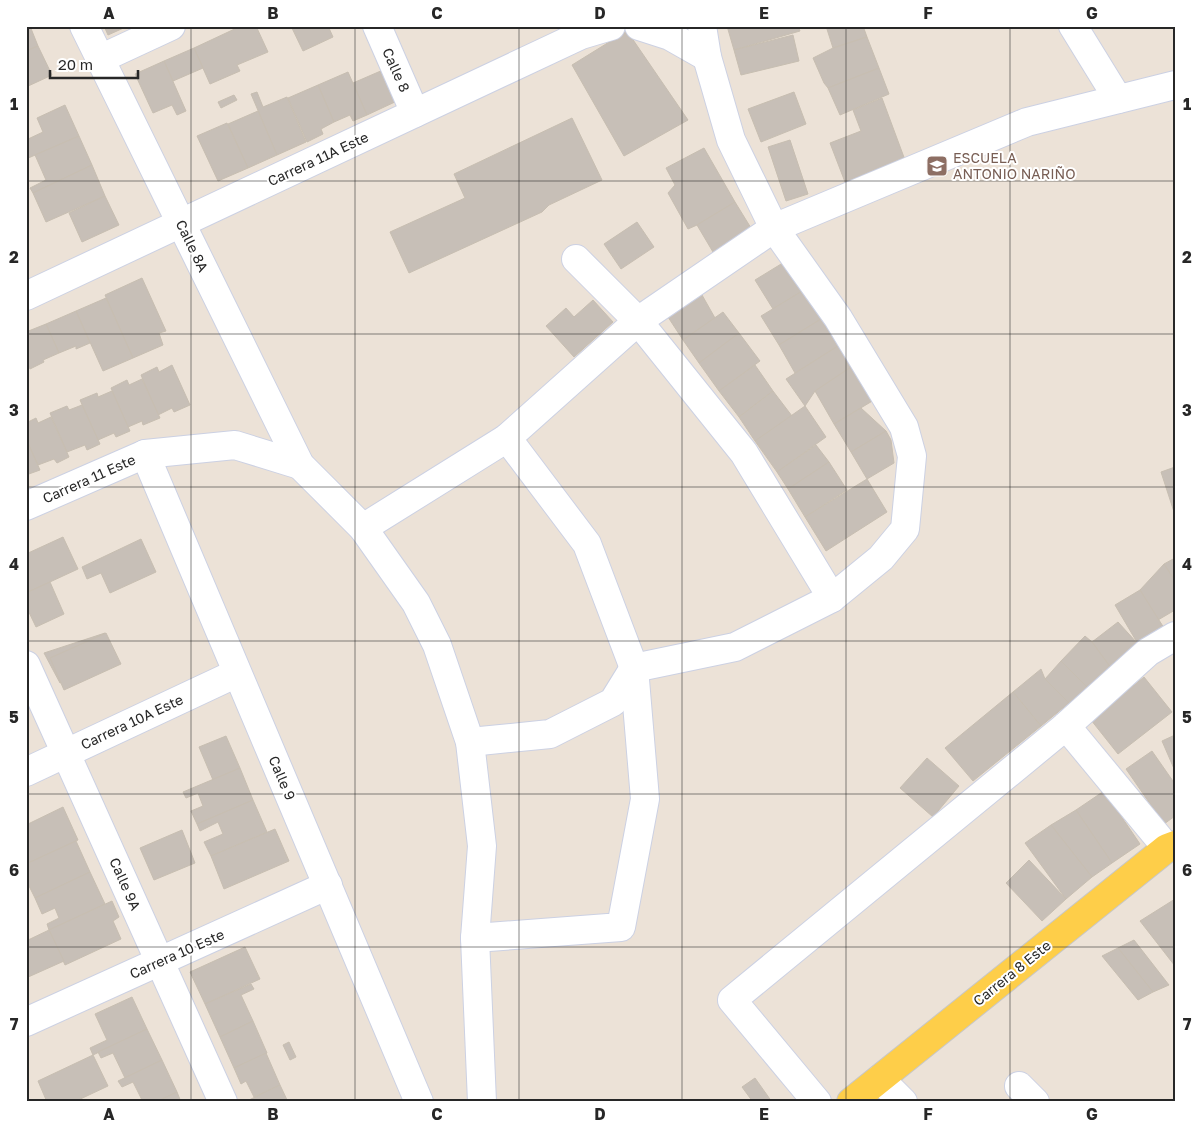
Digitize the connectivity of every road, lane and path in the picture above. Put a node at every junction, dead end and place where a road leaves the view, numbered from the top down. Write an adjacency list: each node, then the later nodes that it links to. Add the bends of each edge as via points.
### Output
1 (84, 26): 9 (street, Calle 8A)
2 (171, 26): 9 (street)
3 (377, 26): 12 (street, Calle 8)
4 (611, 26): 12 (street, Carrera 11A Este, via 580,35)
5 (639, 26): 8 (street, via 670,36)
6 (702, 26): 8 (street)
7 (1073, 26): 11 (street)
8 (707, 58): 14 (street, via 731,140)
9 (100, 59): 13 (street, Calle 8A)
10 (1175, 86): 11 (street)
11 (1118, 99): 14 (street, via 1027,122)
12 (416, 113): 13 (street, Carrera 11A Este)
13 (181, 224): 16 (street, Carrera 11A Este); 20 (street, Calle 8A)
14 (774, 228): 17 (street); 23 (street, via 838,318 904,426 912,456 905,529 881,558)
15 (576, 259): 17 (street)
16 (26, 296)
17 (638, 321): 18 (street); 23 (street, via 744,453)
18 (508, 438): 22 (street); 26 (street, via 587,544)
19 (145, 454): 20 (street, Carrera 11 Este, via 235,445); 21 (street, Carrera 11 Este); 27 (street, Calle 9)
20 (300, 465): 22 (street)
21 (26, 506)
22 (364, 528): 29 (street, via 416,603 437,645)
23 (832, 598): 26 (street, via 735,647)
24 (1175, 636): 28 (street, via 1148,652)
25 (26, 665): 30 (street, Calle 9A)
26 (634, 668): 29 (street, via 613,702 550,734); 34 (street, via 645,799 621,927)
27 (237, 673): 30 (street, Carrera 10A Este); 33 (street, Calle 9)
28 (1066, 726): 32 (street); 41 (street, via 732,1000)
29 (470, 742): 34 (street, via 482,846)
30 (66, 753): 31 (street, Carrera 10A Este); 35 (street, Calle 9A)
31 (26, 772)
32 (1171, 847): 37 (main road, Carrera 8 Este)
33 (328, 886): 35 (street, Carrera 10 Este); 38 (street, Calle 9)
34 (475, 938): 40 (street)
35 (160, 962): 36 (street, Carrera 10 Este); 39 (street, Calle 9A)
36 (26, 1022)
37 (880, 1080): 42 (main road, Carrera 8 Este); 43 (street)
38 (415, 1100)
39 (223, 1102)
40 (482, 1102)
41 (817, 1102)
42 (851, 1102)
43 (903, 1102)

